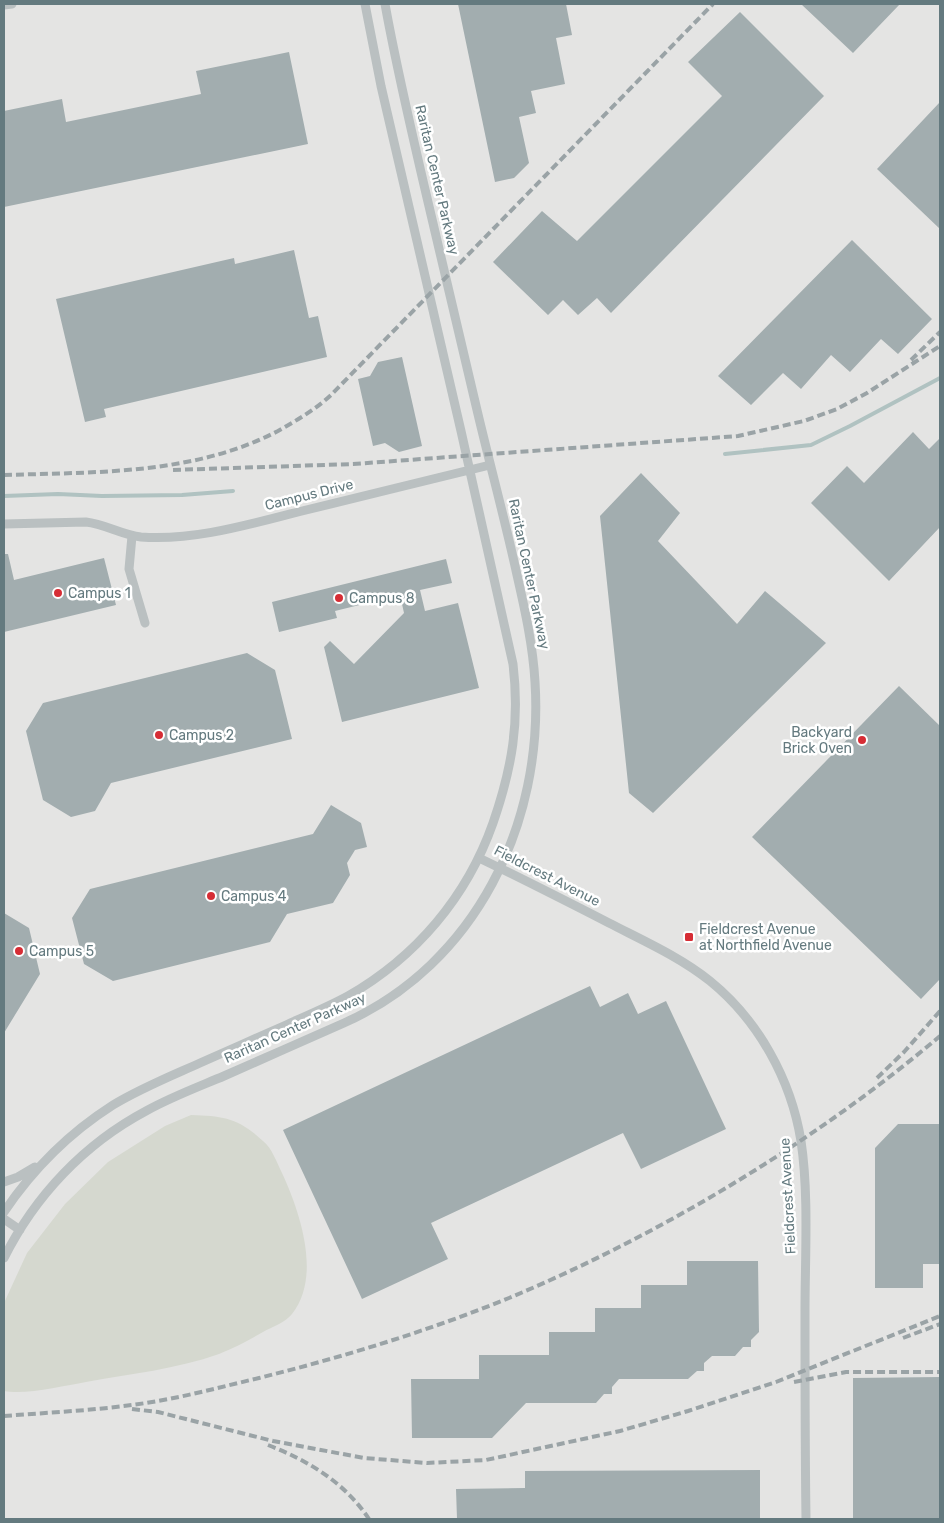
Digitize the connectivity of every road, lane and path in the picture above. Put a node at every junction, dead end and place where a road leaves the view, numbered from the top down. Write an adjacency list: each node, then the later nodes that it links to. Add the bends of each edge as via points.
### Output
1 (12, 4): 4 (street)
2 (365, 4): 6 (street, Raritan Center Parkway)
3 (385, 4): 5 (street, Raritan Center Parkway, via 400,82)
4 (4, 6)
5 (490, 465): 6 (street, Campus Drive); 11 (street, Raritan Center Parkway, via 526,614 536,697 530,775 518,822)
6 (470, 470): 8 (street, Campus Drive, via 210,532); 10 (street, Raritan Center Parkway, via 509,644 516,700 514,744 509,767)
7 (4, 524): 8 (street, Campus Drive, via 86,522)
8 (132, 536): 9 (street, via 129,569)
9 (145, 624)
10 (479, 858): 11 (street, Fieldcrest Avenue); 12 (street, Raritan Center Parkway, via 436,924 374,979 335,1003 135,1093 96,1117)
11 (501, 868): 16 (street, Raritan Center Parkway, via 483,902 457,938 402,990 355,1018 135,1117 72,1165 45,1194); 18 (street, Fieldcrest Avenue, via 658,948 702,975 737,1007 760,1036 777,1066 793,1106 803,1160)
12 (47, 1158): 13 (street, via 26,1173); 14 (street, Raritan Center Parkway)
13 (4, 1182)
14 (4, 1212)
15 (4, 1219): 16 (street)
16 (20, 1230): 17 (street, Raritan Center Parkway)
17 (4, 1258)
18 (806, 1519)

